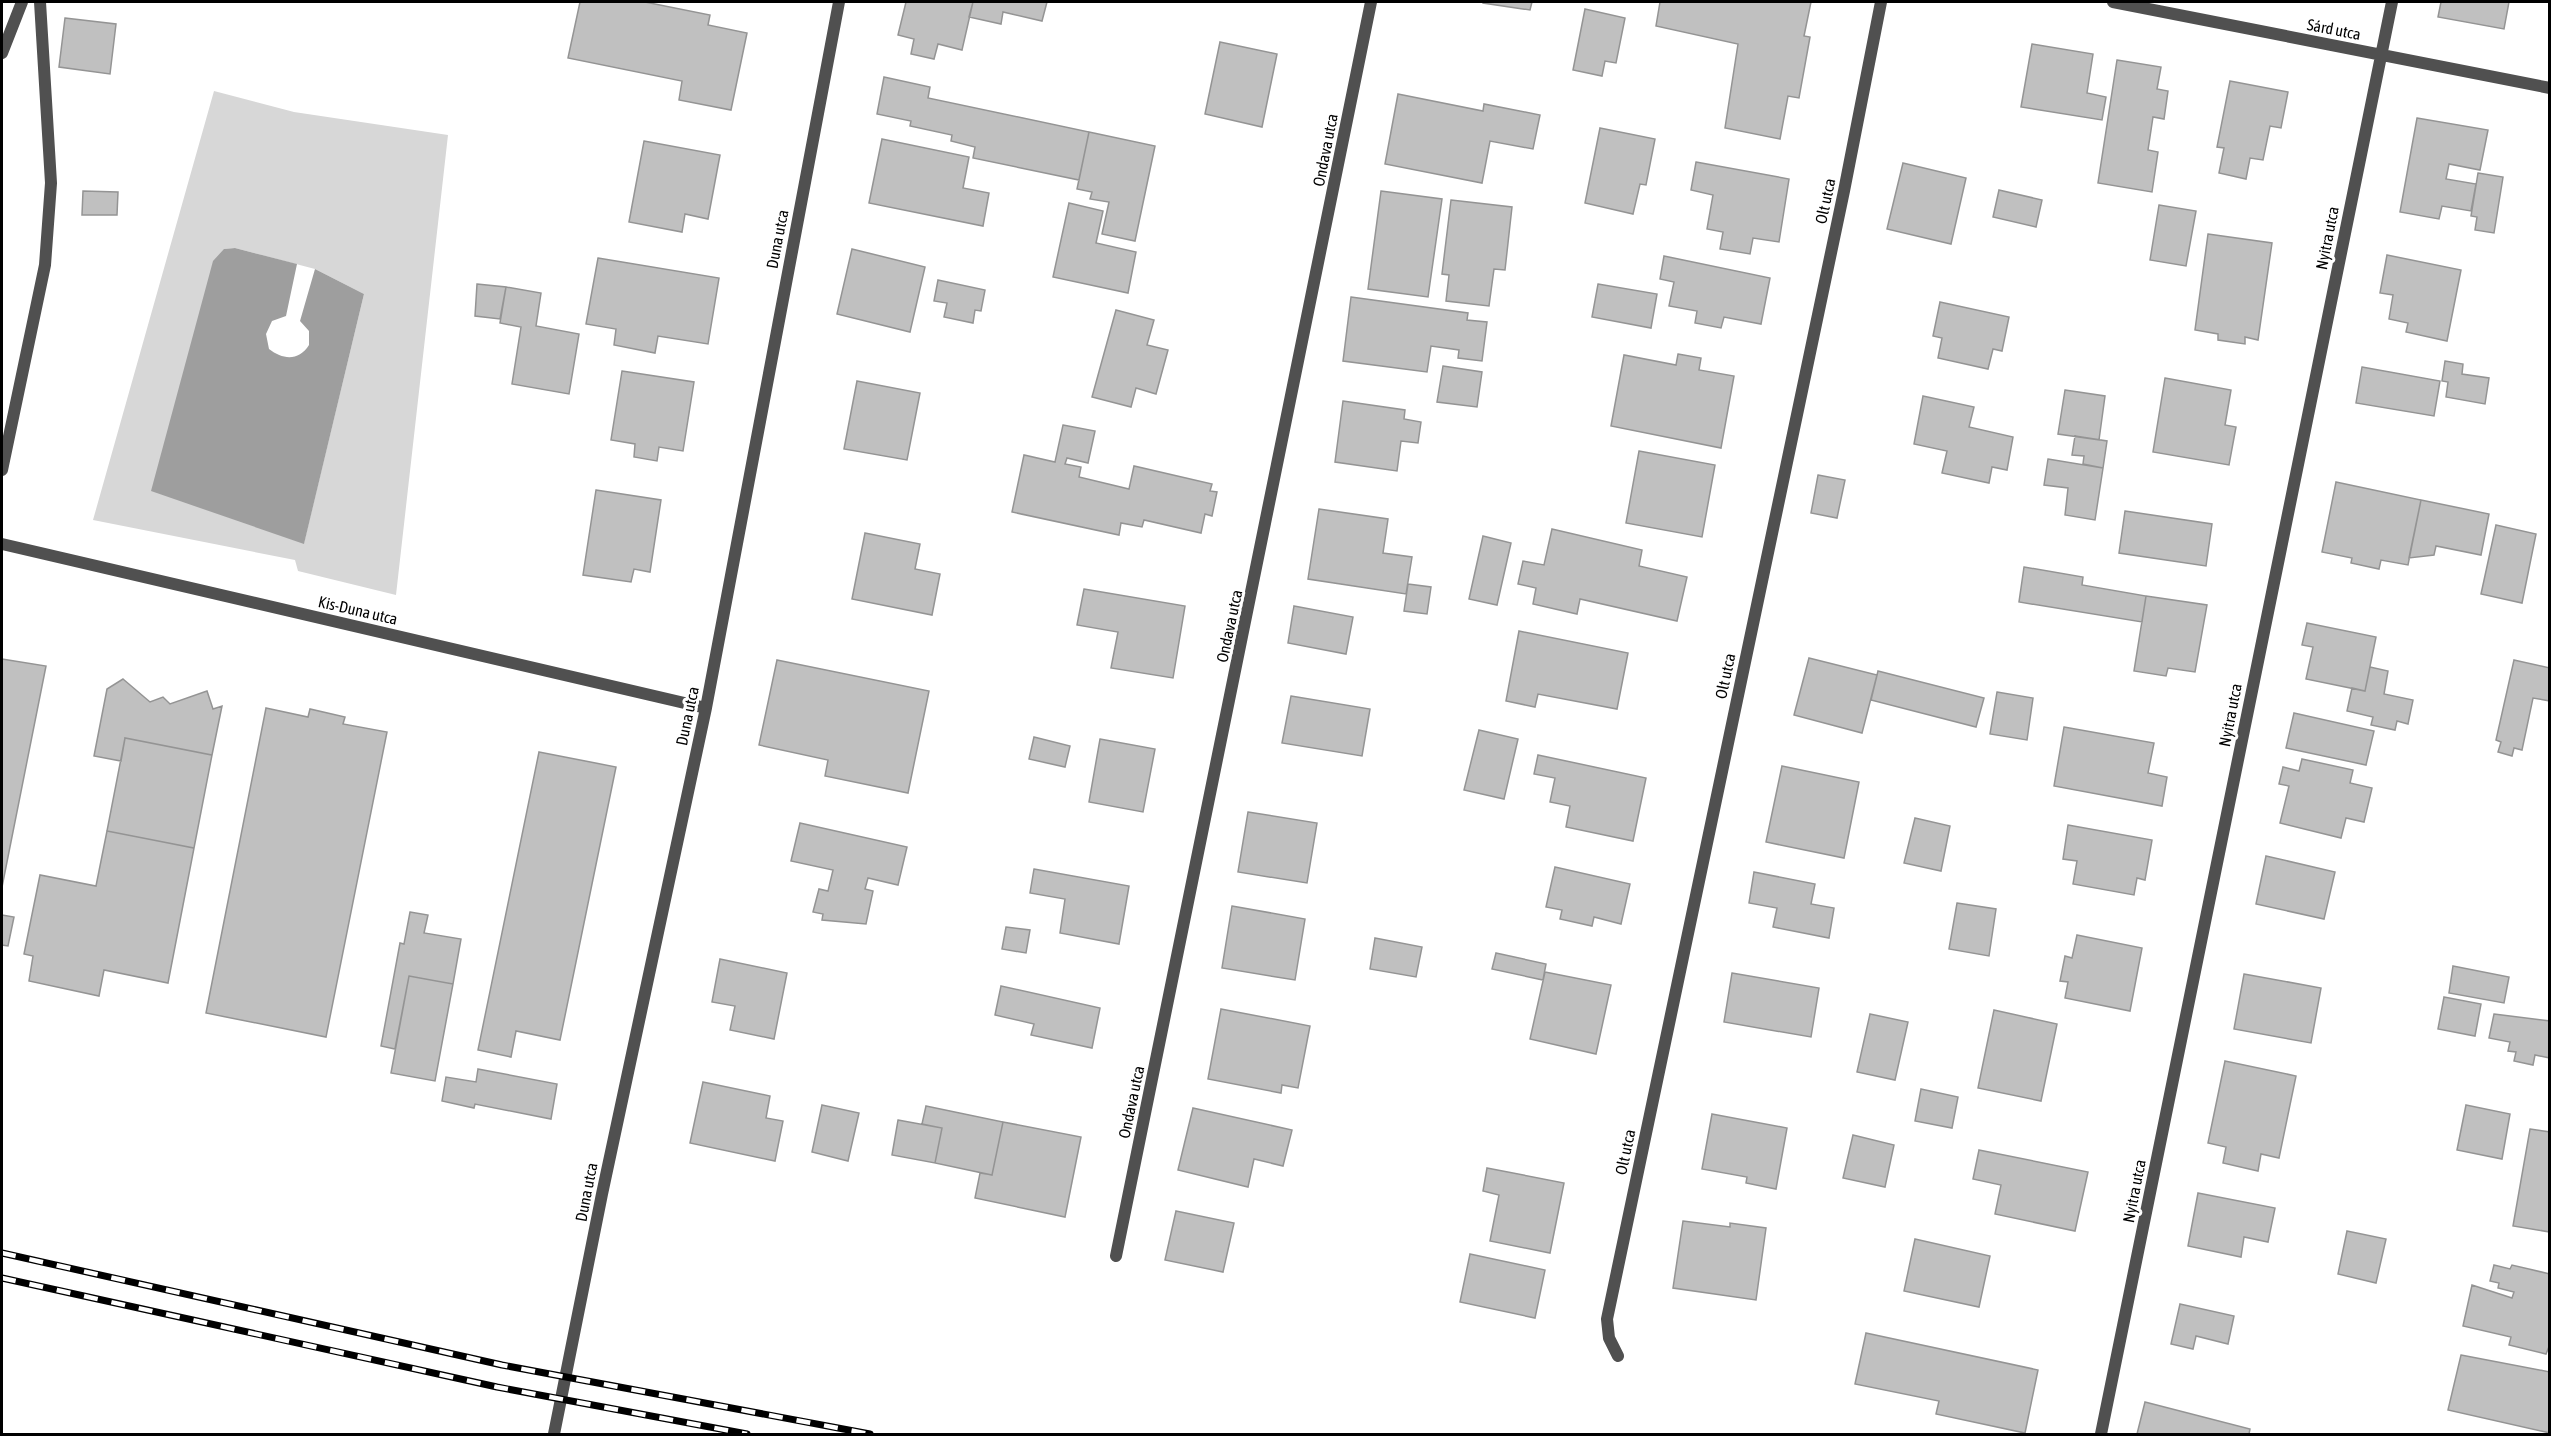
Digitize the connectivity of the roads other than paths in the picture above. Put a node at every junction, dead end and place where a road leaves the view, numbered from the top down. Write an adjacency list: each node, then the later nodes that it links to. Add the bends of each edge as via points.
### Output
1 (22, 2): 8 (street)
2 (40, 2): 11 (street, via 51,183 45,265)
3 (838, 2): 13 (street, Duna utca)
4 (1371, 2): 14 (street, Ondava utca)
5 (1881, 2): 15 (street, Olt utca, via 1607,1319 1609,1338)
6 (2113, 2): 9 (street, Sárd utca)
7 (2392, 2): 9 (street, Nyitra utca)
8 (2, 53)
9 (2381, 55): 10 (street, Sárd utca); 17 (street, Nyitra utca)
10 (2550, 88)
11 (2, 470)
12 (2, 544): 13 (street, Kis-Duna utca)
13 (706, 708): 16 (street, Duna utca)
14 (1116, 1257)
15 (1618, 1356)
16 (554, 1434)
17 (2101, 1434)

